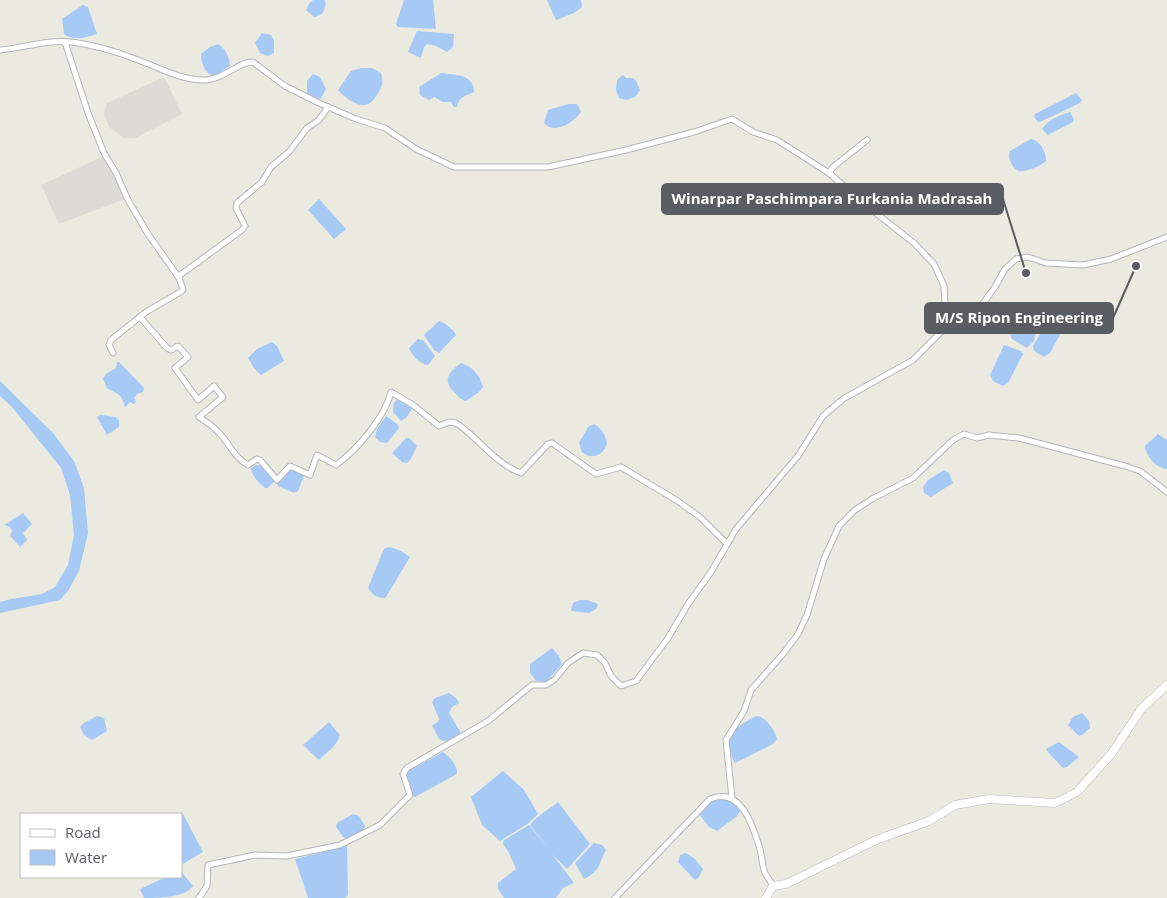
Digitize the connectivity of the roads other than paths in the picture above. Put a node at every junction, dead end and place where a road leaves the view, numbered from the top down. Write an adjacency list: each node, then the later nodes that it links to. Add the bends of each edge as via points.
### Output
1 (66, 42): 2 (street, via 36,43); 3 (street, via 111,51 174,75 205,80 253,62 285,86); 7 (street, via 104,153 148,234)
2 (0, 50)
3 (328, 107): 5 (street, via 385,128 416,149 454,167 548,167 626,150 732,119 753,132 777,140); 7 (street, via 262,182 236,203 245,226 242,230)
4 (867, 140): 5 (street)
5 (829, 173): 9 (street, via 914,243 934,264 944,286 942,314)
6 (1167, 237): 9 (street, via 1110,259 1084,264 1046,262 1028,256 1016,258 981,306 962,324)
7 (179, 278): 8 (street, via 182,291)
8 (140, 317): 10 (street, via 111,340 109,345); 12 (street, via 167,348 171,350 178,346 188,357 175,368 198,400 214,386 223,398 199,417 222,436 244,463 248,466 260,460 277,480 290,466 310,475 317,455 336,465 346,458 382,414 391,392 439,426 456,422 498,460 521,473 552,443 596,474 621,466 700,517)
9 (948, 326): 12 (street, via 913,360 843,399 823,416 798,456)
10 (113, 353)
11 (1167, 492): 14 (street, via 1140,471 1028,440 989,435 977,438 964,434 953,440 913,478 855,510 839,526 798,634 751,690 744,711 726,740)
12 (727, 544): 16 (street, via 636,682 621,686 597,655 583,653 568,663 546,686 532,685 488,721 408,768 403,774 410,795 380,825 340,845 287,856 255,855 208,865 207,886)
13 (1167, 685): 15 (street, via 1142,708 1112,753 1077,792 1055,803 989,799 955,805 929,821 876,840 786,884)
14 (732, 798): 15 (street, via 748,818 765,873); 17 (street, via 725,795 710,799)
15 (773, 886): 18 (street)
16 (199, 898)
17 (615, 898)
18 (766, 898)

